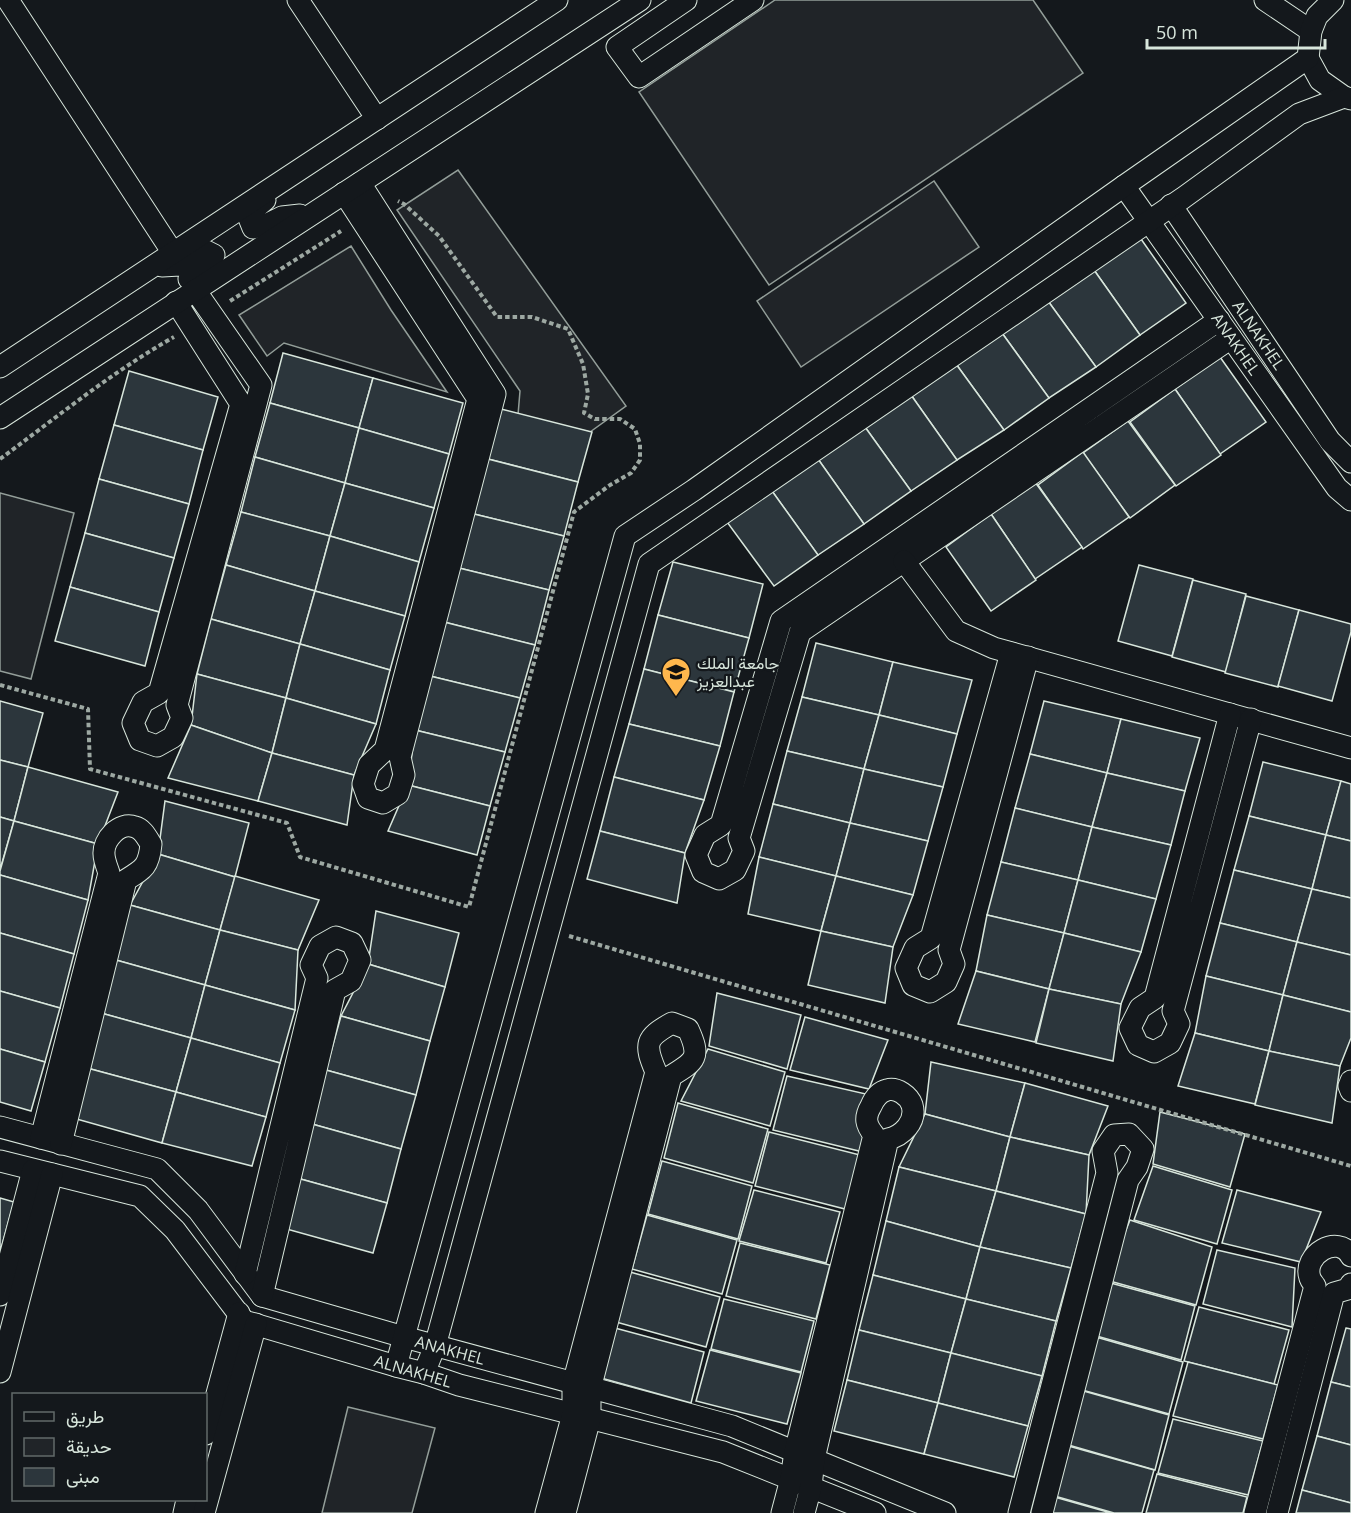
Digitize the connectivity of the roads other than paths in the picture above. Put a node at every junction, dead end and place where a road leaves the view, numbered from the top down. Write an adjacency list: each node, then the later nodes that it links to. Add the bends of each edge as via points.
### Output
1 (8, 0): 19 (street)
2 (298, 0): 12 (street)
3 (557, 0): 12 (street)
4 (640, 0): 15 (street)
5 (686, 0): 6 (street, via 617,46 639,77)
6 (753, 0)
7 (1265, 0): 9 (street)
8 (1333, 0): 9 (street, via 1317,16)
9 (1311, 31): 10 (street)
10 (1308, 58): 11 (street, via 1320,80); 14 (street)
11 (1347, 98): 16 (street, via 1299,114)
12 (378, 119): 13 (street)
13 (299, 170): 17 (street, via 282,189 252,210 249,218 253,228 282,217); 19 (street)
14 (1124, 186): 18 (street, ANAKHEL); 47 (street, via 626,536)
15 (352, 188): 15 (street, via 478,399 385,750 369,765 363,784 368,798 383,803 398,794 404,775 400,757 495,394); 17 (street)
16 (1171, 204): 18 (street); 28 (street, ALNAKHEL, via 1330,441)
17 (310, 215): 21 (street)
18 (1149, 220): 24 (street, ANAKHEL); 48 (street, via 649,564)
19 (173, 253): 20 (street)
20 (153, 266): 23 (street, via 180,265 206,251 214,255 211,264 161,297); 26 (street)
21 (195, 290): 22 (street); 22 (street, via 261,385 177,705 182,718 173,737 157,746 140,740 133,723 143,702 159,693 240,404)
22 (176, 302): 23 (street)
23 (158, 314): 27 (street)
24 (1220, 320): 25 (street, ANAKHEL); 30 (street, via 781,621 721,825 705,835 696,855 703,872 719,879 735,870 744,851 738,838 800,632)
25 (1231, 338): 29 (street, ANAKHEL, via 1337,488); 30 (street)
26 (0, 367)
27 (0, 418)
28 (1351, 462)
29 (1351, 500)
30 (904, 561): 31 (street, via 956,631)
31 (1019, 655): 31 (street, via 931,938 915,948 906,968 913,985 930,992 946,982 954,964 949,950); 32 (street)
32 (1230, 714): 33 (street); 33 (street, via 1155,998 1140,1008 1130,1028 1138,1045 1154,1052 1170,1043 1179,1024 1173,1011)
33 (1251, 720): 34 (street)
34 (1351, 748)
35 (1351, 1081): 36 (street)
36 (1351, 1091)
37 (0, 1127): 38 (street)
38 (51, 1141): 38 (street, via 126,880 141,871 150,859 152,844 135,827 123,826 105,844 103,856 109,873); 42 (street, via 157,1169 198,1210)
39 (0, 1161): 40 (street)
40 (43, 1172): 44 (street); 46 (street, via 140,1196 175,1230); 50 (street)
41 (1351, 1256): 67 (street, via 1339,1245 1327,1247 1315,1255 1310,1266 1309,1276 1315,1286)
42 (245, 1274): 45 (street); 45 (street, via 317,978 311,965 320,946 336,937 352,944 360,960 351,981 335,990)
43 (1351, 1284): 68 (street, via 1348,1289 1334,1293)
44 (0, 1295)
45 (262, 1296): 47 (street, ANAKHEL)
46 (248, 1319): 49 (street, ALNAKHEL); 54 (street); 58 (street)
47 (404, 1338): 48 (street, ANAKHEL); 49 (street)
48 (435, 1346): 51 (street); 52 (street, ANAKHEL)
49 (396, 1366): 51 (street, ALNAKHEL)
50 (0, 1372)
51 (424, 1373): 53 (street, ALNAKHEL)
52 (582, 1387): 52 (street, via 671,1076 694,1057 696,1046 688,1029 672,1023 649,1040 649,1056 656,1072); 53 (street); 55 (street, ANAKHEL, via 732,1426)
53 (582, 1416): 56 (street, ALNAKHEL, via 723,1452); 59 (street); 60 (street)
54 (207, 1431)
55 (805, 1456): 55 (street, via 888,1139 902,1133 912,1118 912,1106 906,1095 897,1090 887,1089 876,1096 866,1117 874,1135); 56 (street); 57 (street); 64 (street, ANAKHEL)
56 (790, 1479): 57 (street, ALNAKHEL); 61 (street)
57 (811, 1487): 62 (street); 63 (street, ALNAKHEL)
58 (207, 1500)
59 (546, 1513)
60 (565, 1513)
61 (782, 1513)
62 (804, 1513)
63 (875, 1513)
64 (945, 1513)
65 (1019, 1513): 66 (street, via 1107,1173 1103,1151 1114,1135 1129,1134 1143,1149 1128,1180)
66 (1042, 1513)
67 (1255, 1513)
68 (1277, 1513)

